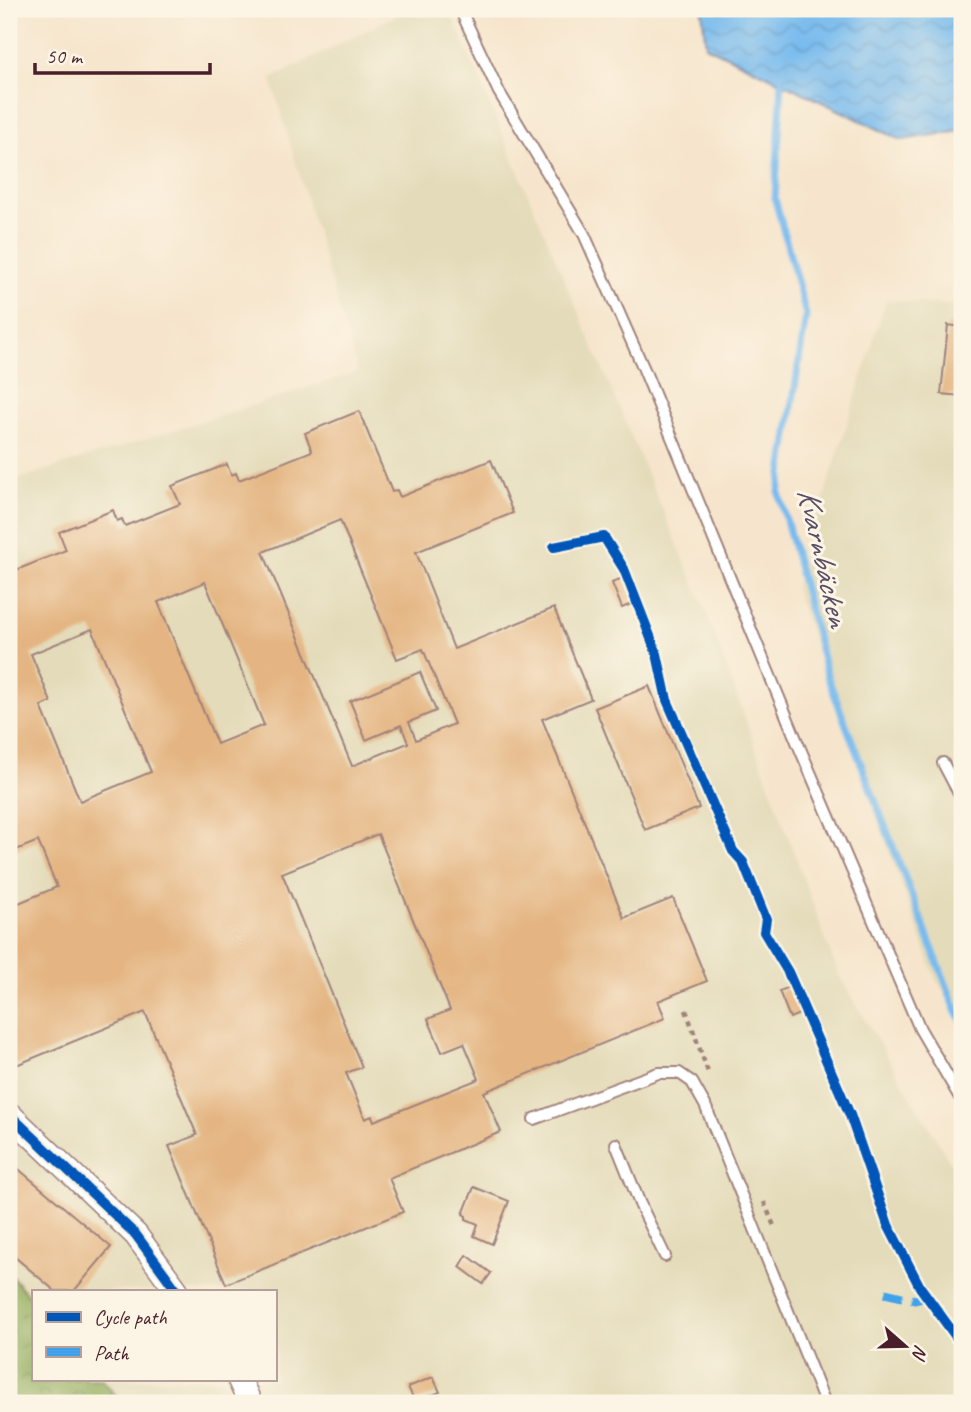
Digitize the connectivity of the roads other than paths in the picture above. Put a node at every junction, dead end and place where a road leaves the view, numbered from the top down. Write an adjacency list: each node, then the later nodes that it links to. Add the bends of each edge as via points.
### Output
1 (460, 9): 4 (lane, via 499,92 584,234 915,1016)
2 (943, 763): 3 (lane)
3 (962, 799)
4 (962, 1101)
5 (9, 1114): 9 (street, via 136,1235)
6 (534, 1119): 12 (lane, via 659,1073 679,1073 692,1082)
7 (616, 1144): 8 (lane)
8 (665, 1256)
9 (176, 1290)
10 (239, 1380): 11 (street)
11 (250, 1403)
12 (825, 1403)

